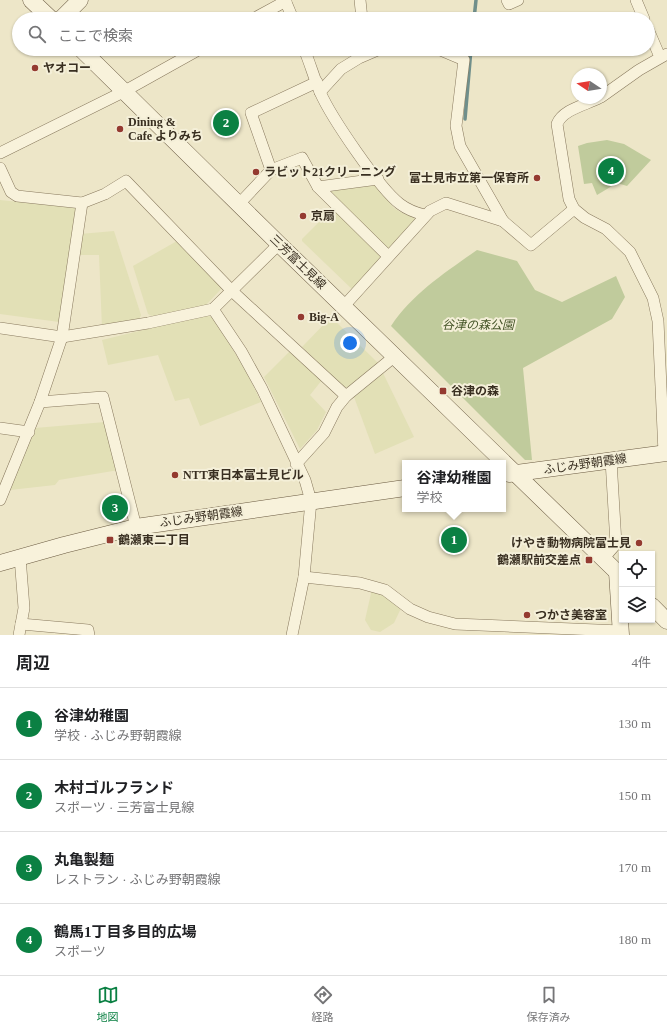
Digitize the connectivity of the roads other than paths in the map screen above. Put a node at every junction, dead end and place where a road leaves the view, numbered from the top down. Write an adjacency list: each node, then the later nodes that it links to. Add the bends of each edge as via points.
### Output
1 (31, 0): 8 (main road)
2 (80, 0): 9 (main road)
3 (286, 0): 10 (street); 11 (street)
4 (360, 0): 12 (street)
5 (507, 0): 6 (street, via 509,4)
6 (518, 0)
7 (636, 0): 13 (street)
8 (44, 12)
9 (68, 12)
10 (266, 12)
11 (290, 12)
12 (361, 12)
13 (641, 12)
14 (655, 41): 20 (street)
15 (88, 56): 22 (main road, 三芳富士見線)
16 (187, 56): 22 (street)
17 (307, 56): 21 (street)
18 (354, 56): 21 (street)
19 (455, 56): 34 (street, via 464,60 456,126 460,146)
20 (664, 56): 23 (street)
21 (318, 87): 27 (street, via 251,113); 28 (street)
22 (123, 92): 25 (street); 31 (main road, 三芳富士見線)
23 (607, 93)
24 (585, 104): 32 (street, via 564,114 557,124 569,199)
25 (0, 153)
26 (0, 168): 30 (street, via 11,192 17,196)
27 (271, 170): 29 (street, via 302,158); 31 (street)
28 (378, 179): 29 (street); 33 (street, via 399,203 410,211)
29 (318, 187): 36 (street)
30 (82, 203): 37 (street, via 105,194 126,181); 42 (street)
31 (239, 204): 35 (main road, 三芳富士見線)
32 (574, 209): 34 (street, via 531,245); 40 (street, via 606,229 630,252)
33 (425, 215): 34 (street, via 446,203); 36 (street)
34 (503, 221)
35 (279, 244): 37 (street); 38 (main road, 三芳富士見線)
36 (388, 256): 38 (street)
37 (232, 291): 39 (street); 44 (street)
38 (344, 306): 43 (main road, 三芳富士見線)
39 (213, 309): 42 (street); 51 (street, via 242,351)
40 (662, 321): 48 (street)
41 (0, 328): 42 (street)
42 (62, 337): 45 (street)
43 (395, 356): 44 (street); 49 (main road, 三芳富士見線)
44 (346, 396): 51 (street, via 337,407 324,433)
45 (40, 402): 47 (street); 56 (street, via 102,397)
46 (0, 428): 47 (street)
47 (29, 432): 54 (street)
48 (665, 453): 50 (main road, ふじみ野朝霞線)
49 (495, 460)
50 (610, 460): 52 (main road, ふじみ野朝霞線); 58 (street, via 616,544)
51 (296, 464): 55 (street, via 305,480)
52 (509, 474): 58 (main road, 三芳富士見線)
53 (402, 488): 55 (main road, ふじみ野朝霞線)
54 (0, 500)
55 (311, 501): 56 (main road, ふじみ野朝霞線); 61 (street)
56 (136, 527): 57 (main road, ふじみ野朝霞線)
57 (20, 557): 59 (main road, ふじみ野朝霞線); 65 (street, via 24,608)
58 (603, 558): 60 (main road, 三芳富士見線)
59 (0, 563)
60 (619, 574)
61 (304, 577): 66 (street, via 360,583 385,590 410,609 455,624); 68 (street)
62 (620, 587): 66 (main road)
63 (655, 609): 64 (main road)
64 (667, 621)
65 (20, 629): 67 (street, via 88,630)
66 (621, 633)
67 (89, 635)
68 (292, 635)

